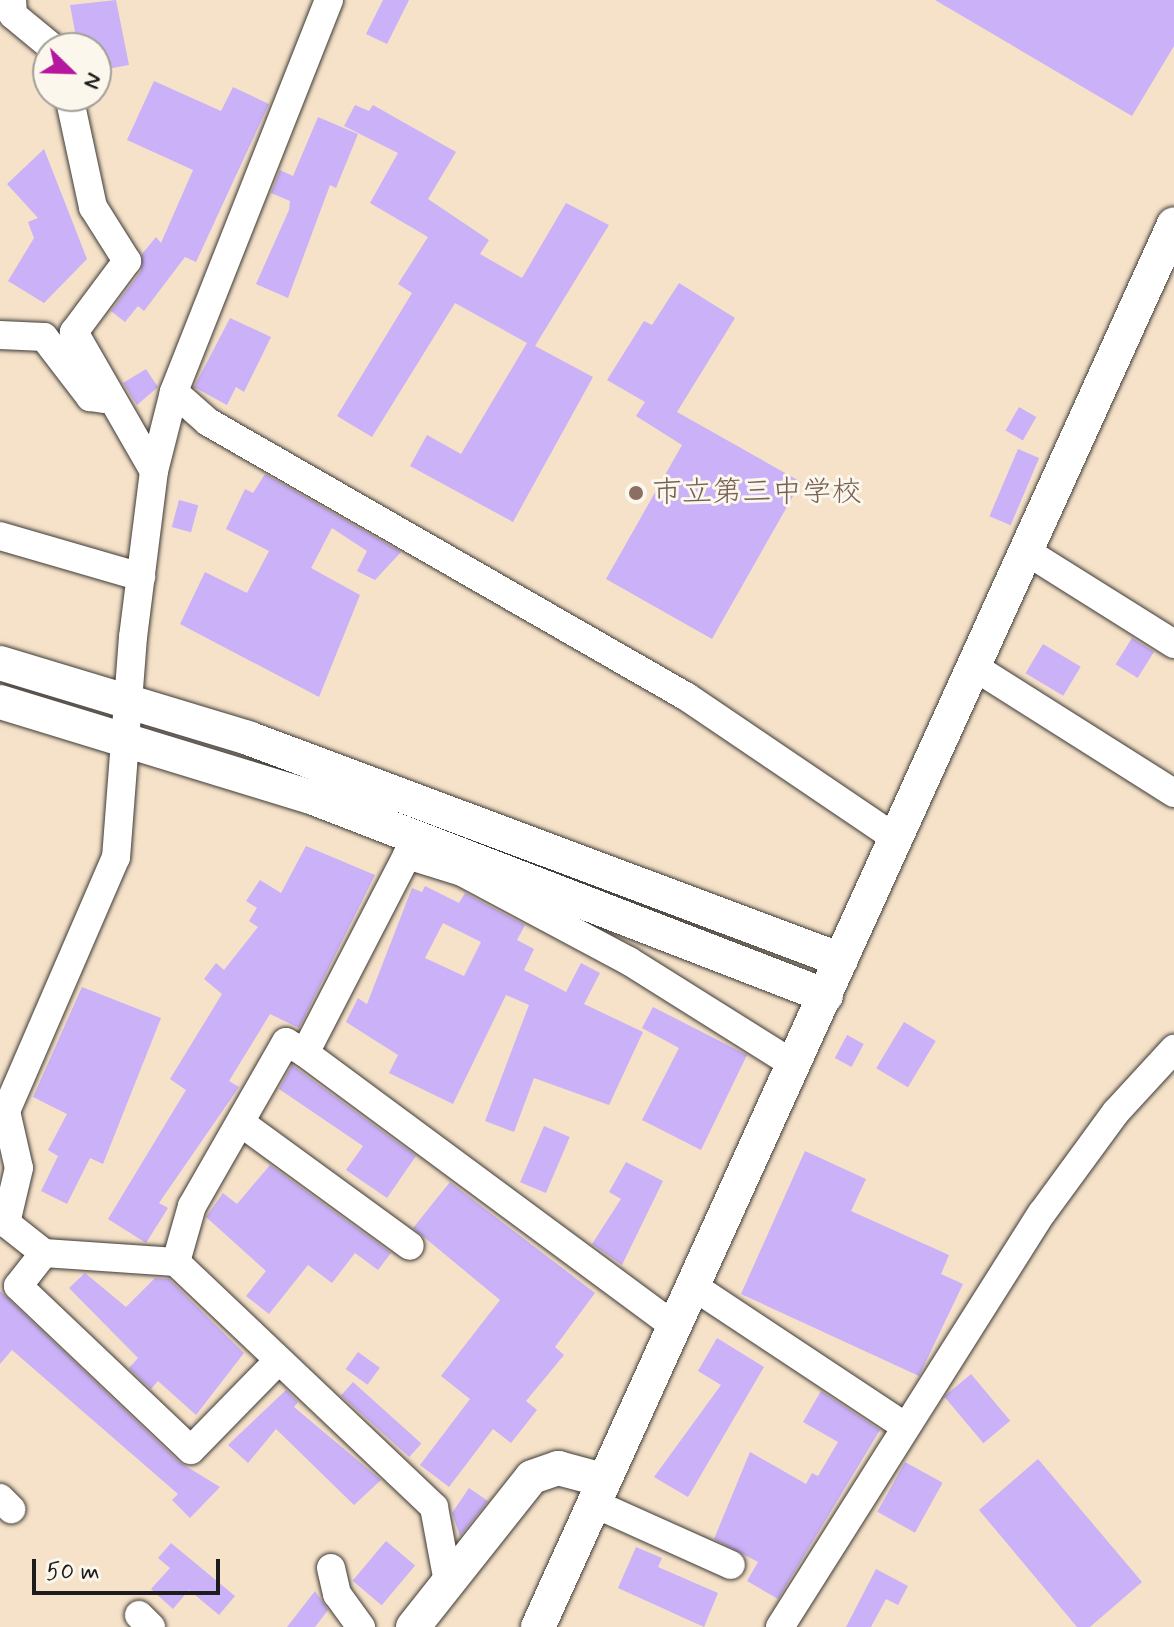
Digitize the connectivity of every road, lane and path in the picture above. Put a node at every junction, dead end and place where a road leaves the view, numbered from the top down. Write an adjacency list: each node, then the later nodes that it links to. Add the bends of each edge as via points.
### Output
1 (12, 0): 3 (street, via 13,15)
2 (329, 0): 7 (street)
3 (34, 32)
4 (72, 112): 8 (street, via 93,207 127,261 74,332)
5 (1174, 224): 11 (street)
6 (0, 335): 8 (street, via 44,337 90,397)
7 (174, 392): 9 (street); 20 (street, via 208,422 687,697)
8 (110, 400): 9 (street)
9 (154, 471): 12 (street)
10 (0, 536): 12 (street)
11 (1029, 553): 13 (street); 15 (street)
12 (141, 577): 16 (street)
13 (1174, 644)
14 (0, 663): 16 (street)
15 (976, 668): 19 (street); 20 (street)
16 (127, 699): 18 (street); 23 (street, via 471,818)
17 (0, 702): 18 (street)
18 (125, 738): 21 (street); 29 (street, via 116,857 6,1111 19,1168)
19 (1174, 793)
20 (897, 839): 23 (street)
21 (411, 844): 22 (street); 26 (street)
22 (495, 876): 24 (street); 27 (street)
23 (841, 960): 24 (street)
24 (826, 996): 27 (street)
25 (1174, 1049): 36 (street, via 1042,1213)
26 (305, 1053): 28 (street, via 286,1042); 34 (street)
27 (793, 1064): 33 (street)
28 (244, 1125): 30 (street); 32 (street, via 192,1206)
29 (3, 1225): 31 (street)
30 (410, 1246)
31 (44, 1253): 32 (street); 35 (street, via 18,1286 191,1450)
32 (176, 1262): 35 (street)
33 (693, 1286): 34 (street); 36 (street)
34 (675, 1327): 37 (street)
35 (278, 1361): 40 (street, via 391,1458 434,1507)
36 (903, 1425): 44 (street)
37 (598, 1492): 38 (street); 40 (street, via 558,1468 532,1477); 43 (street)
38 (731, 1565)
39 (331, 1568): 41 (street, via 337,1594)
40 (448, 1582): 42 (street)
41 (361, 1627)
42 (413, 1627)
43 (538, 1627)
44 (780, 1627)

